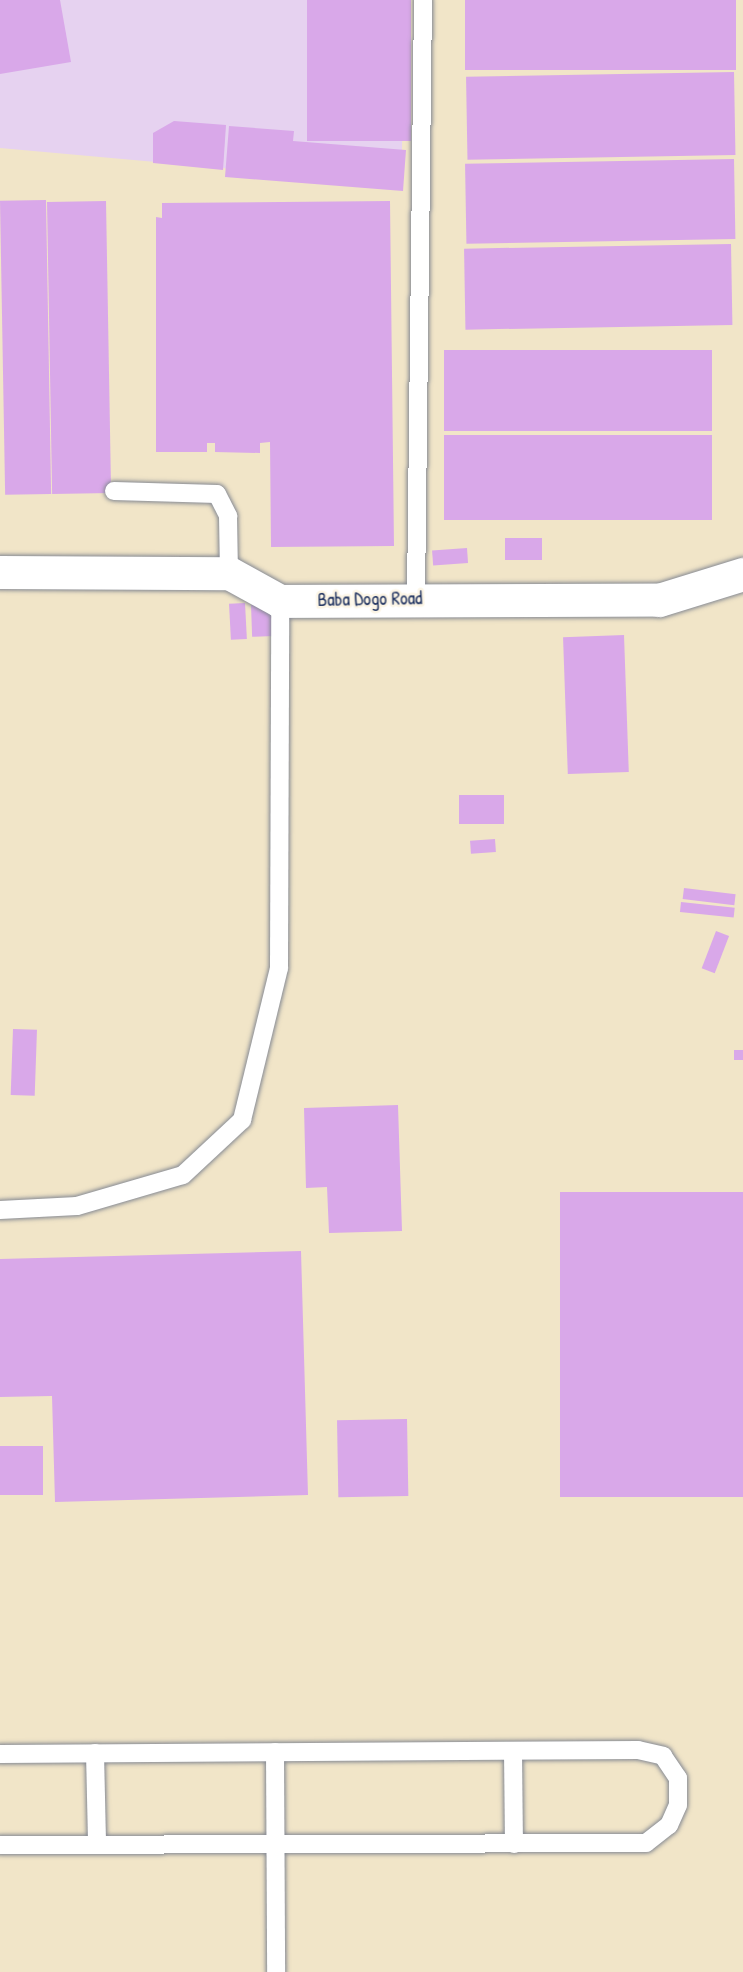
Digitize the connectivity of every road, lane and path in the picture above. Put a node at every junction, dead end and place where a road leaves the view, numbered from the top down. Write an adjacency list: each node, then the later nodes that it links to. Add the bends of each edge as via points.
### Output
1 (423, 0): 6 (lane)
2 (114, 491): 4 (lane, via 218,494 228,516)
3 (0, 572): 4 (street)
4 (229, 573): 7 (street)
5 (743, 574): 6 (street, Baba Dogo Road, via 659,600)
6 (416, 597): 7 (street, Baba Dogo Road)
7 (280, 601): 8 (lane, via 279,968 242,1120 183,1175 77,1206)
8 (0, 1210)
9 (513, 1751): 10 (lane); 15 (lane); 15 (lane, via 638,1750 663,1756 678,1778 678,1805 669,1825 646,1843)
10 (275, 1752): 12 (lane); 13 (lane)
11 (0, 1754): 12 (lane)
12 (95, 1754): 14 (lane)
13 (275, 1842): 14 (lane); 15 (lane); 17 (lane)
14 (97, 1844): 16 (lane)
15 (514, 1844)
16 (0, 1845)
17 (276, 1972)

